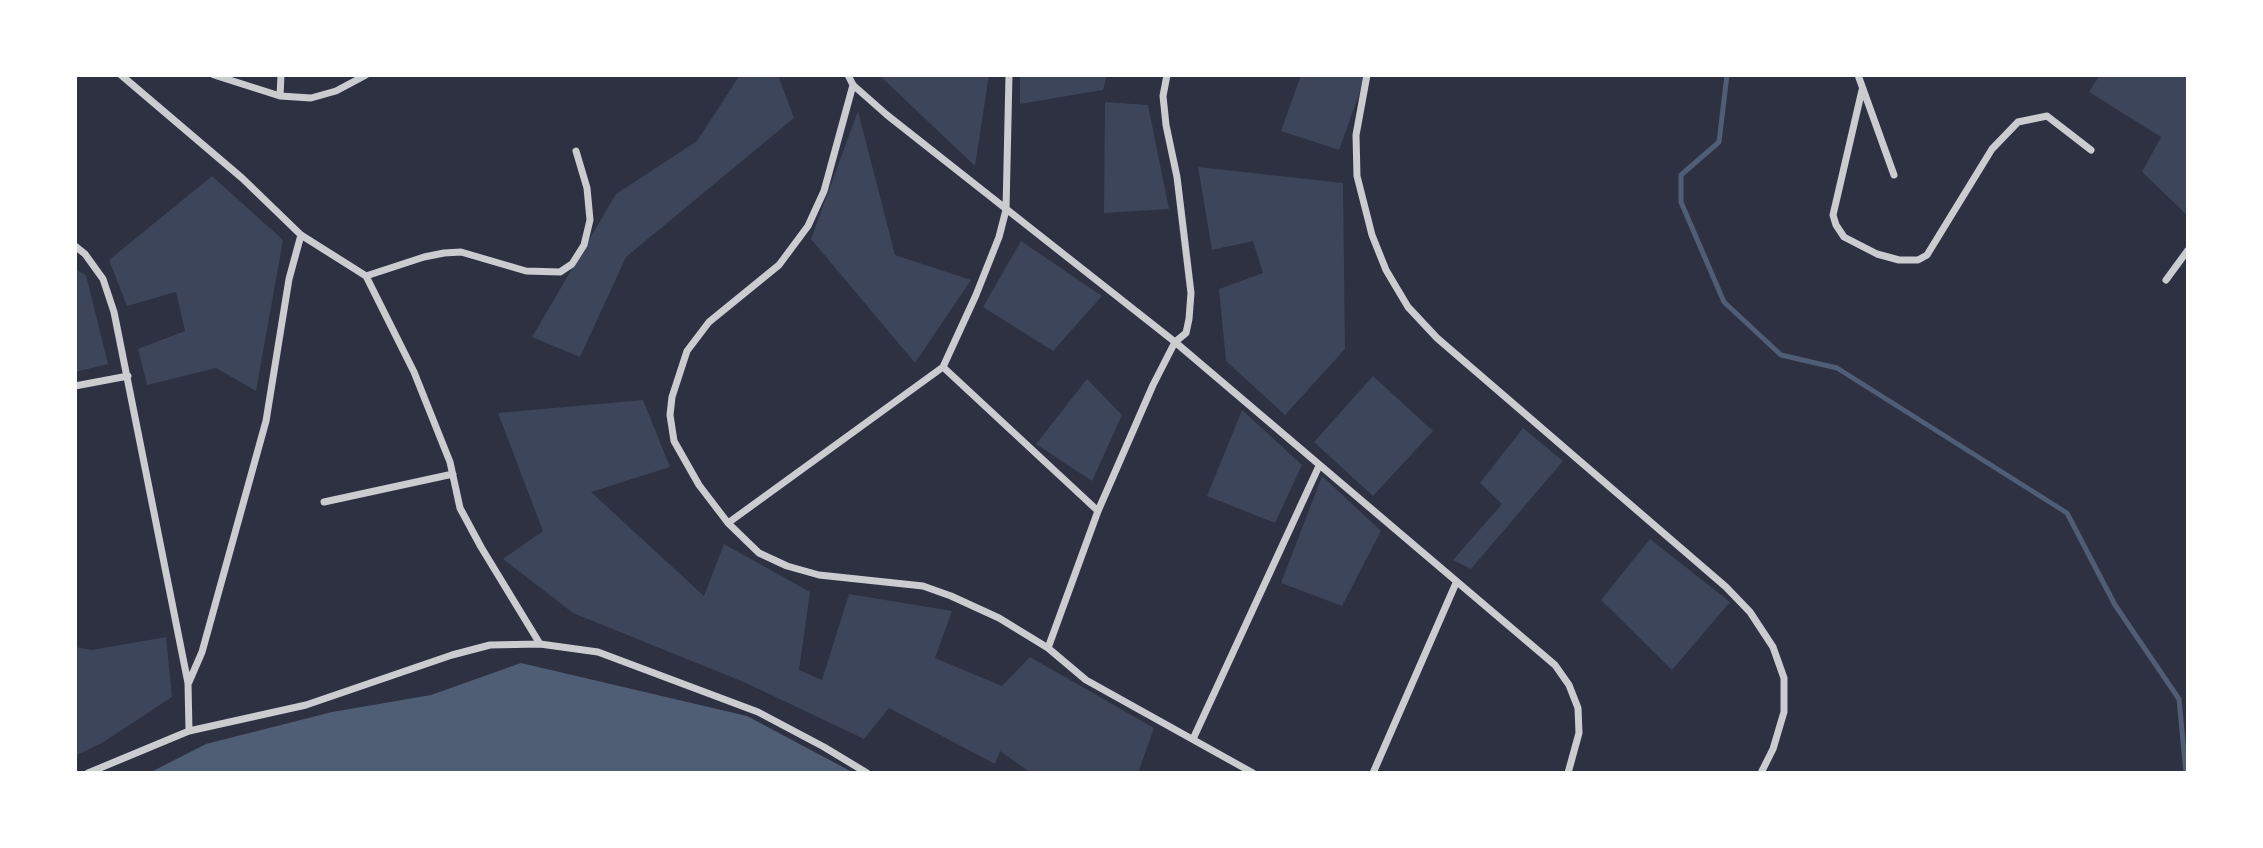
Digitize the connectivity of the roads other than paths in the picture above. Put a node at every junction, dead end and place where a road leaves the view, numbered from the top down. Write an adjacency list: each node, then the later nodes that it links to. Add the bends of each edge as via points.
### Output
1 (121, 75): 17 (street, via 242,178)
2 (214, 75): 12 (street)
3 (281, 75): 12 (street)
4 (366, 75): 12 (street, via 311,98)
5 (849, 75): 10 (street)
6 (1009, 75): 16 (street)
7 (1167, 75): 22 (street, via 1163,96 1166,125 1191,293 1186,333)
8 (1367, 75): 42 (street, via 1356,135 1357,176 1371,235 1386,270 1408,307 1437,338 1750,612 1773,646 1784,678 1784,712)
9 (1858, 75): 11 (street)
10 (853, 85): 16 (street); 30 (street, via 824,191 808,226 779,265 704,330 687,351 672,397 674,440 699,485)
11 (1862, 90): 13 (street, via 1833,215 1844,237 1899,260 1927,255 1993,149 2018,122 2047,116); 15 (street)
12 (280, 96)
13 (2091, 150)
14 (576, 151): 20 (street, via 590,220 584,245 572,264 560,272 526,271 461,252 424,257)
15 (1894, 175)
16 (1006, 210): 22 (street); 23 (street, via 990,260)
17 (301, 236): 20 (street); 34 (street, via 289,279 266,421 202,652)
18 (75, 246): 24 (street, via 103,279)
19 (2188, 250): 21 (street)
20 (366, 276): 27 (street, via 414,372)
21 (2166, 280)
22 (1175, 342): 26 (street); 29 (street)
23 (943, 367): 29 (street); 30 (street)
24 (128, 376): 25 (street); 34 (street)
25 (75, 386)
26 (1319, 466): 31 (street); 36 (street)
27 (453, 474): 28 (street); 32 (street, via 460,508)
28 (324, 502)
29 (1098, 511): 33 (street)
30 (728, 523): 33 (street, via 759,553 786,566 819,575 923,586 990,614)
31 (1456, 583): 40 (street); 41 (street, via 1555,665 1569,685 1578,708 1579,733)
32 (540, 643): 35 (street, via 490,645 306,705); 38 (street, via 597,652 758,712)
33 (1048, 648): 36 (street, via 1087,680)
34 (188, 683): 35 (street)
35 (189, 731): 37 (street)
36 (1193, 739): 39 (street)
37 (88, 773)
38 (867, 773)
39 (1253, 773)
40 (1373, 773)
41 (1568, 773)
42 (1761, 773)

